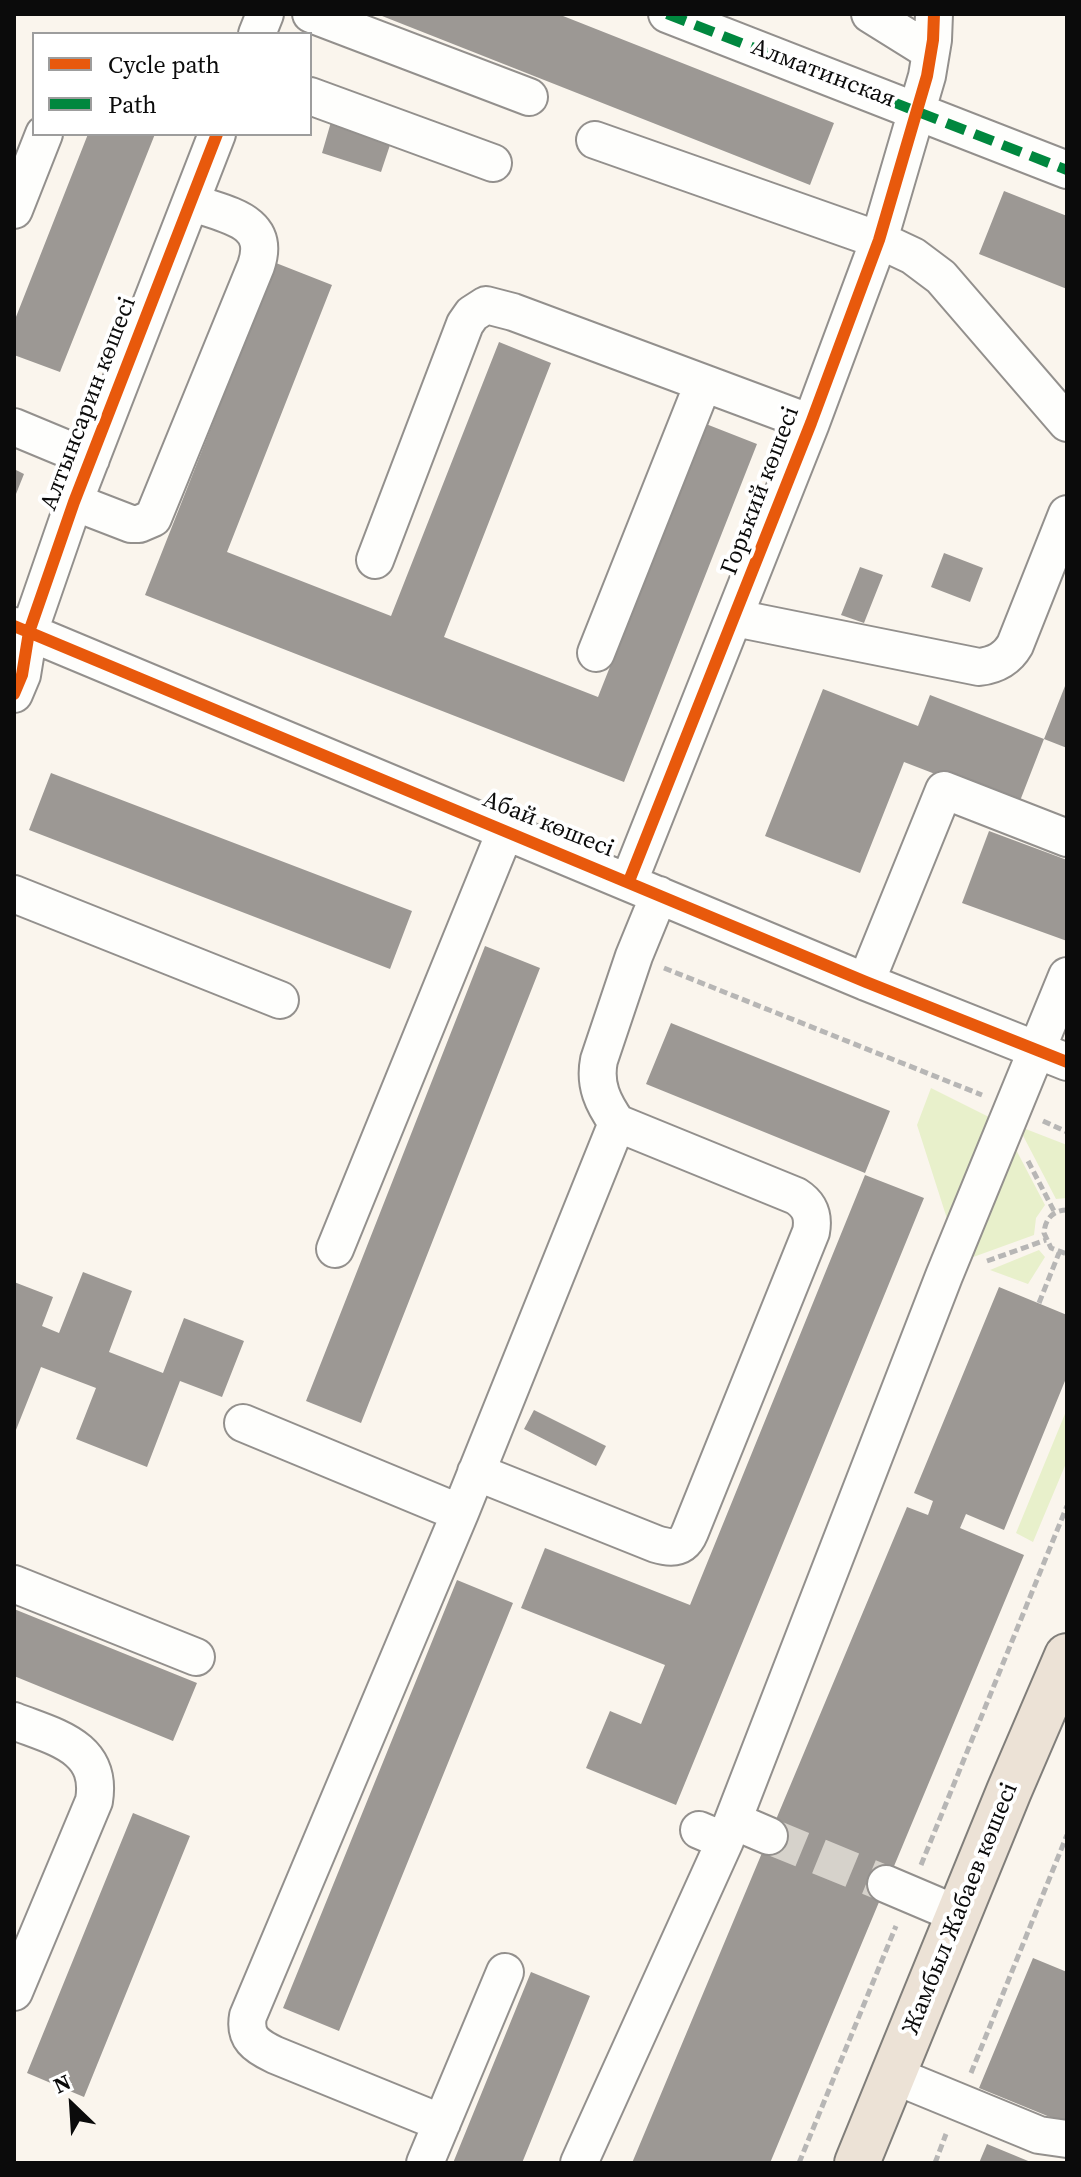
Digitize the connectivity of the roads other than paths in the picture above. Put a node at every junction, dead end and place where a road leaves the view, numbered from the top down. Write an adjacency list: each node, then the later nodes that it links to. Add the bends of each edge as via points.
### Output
1 (311, 14): 7 (street)
2 (667, 14): 8 (street, Алматинская)
3 (870, 14): 5 (street)
4 (934, 14): 5 (street)
5 (931, 52): 8 (street)
6 (312, 97): 12 (street)
7 (529, 97)
8 (917, 111): 13 (street, Алматинская); 16 (street, Горький көшесі)
9 (43, 136): 15 (street)
10 (216, 136): 14 (street, Алтынсарин көшесі)
11 (595, 140): 16 (street)
12 (493, 163)
13 (1067, 170)
14 (191, 202): 21 (street, Алтынсарин көшесі); 22 (street, via 253,229 260,246 256,266 153,518 131,524)
15 (14, 210)
16 (879, 240): 18 (street, Горький көшесі); 19 (street, via 941,277)
17 (703, 384): 18 (street); 24 (street, via 486,305 465,324); 27 (street)
18 (811, 423): 25 (street, Горький көшесі)
19 (1067, 423)
20 (14, 427): 21 (street)
21 (91, 459): 22 (street, Алтынсарин көшесі)
22 (74, 502): 26 (street, Алтынсарин көшесі)
23 (1067, 514): 25 (street, via 1015,645 1006,658 989,666)
24 (375, 560)
25 (735, 618): 31 (street, Горький көшесі)
26 (22, 629): 28 (street, Алтынсарин көшесі, via 22,675); 29 (street, Абай көшесі)
27 (596, 653)
28 (14, 694)
29 (505, 832): 31 (street, Абай көшесі); 38 (street)
30 (1067, 838): 34 (street, via 944,790)
31 (644, 888): 34 (street, Абай көшесі); 37 (street, Горький көшесі, via 634,956 596,1074)
32 (14, 894): 35 (street)
33 (1067, 976): 36 (street)
34 (866, 982): 36 (street, Абай көшесі)
35 (280, 1000)
36 (1052, 1056): 46 (street, via 1009,1114)
37 (617, 1123): 40 (street); 40 (street, via 796,1196 813,1222 687,1539 676,1548 656,1544)
38 (335, 1249)
39 (243, 1423): 41 (street)
40 (476, 1472): 41 (street)
41 (460, 1513): 53 (street, via 246,2028 253,2044 275,2055)
42 (14, 1584): 44 (street)
43 (1067, 1656): 49 (main road, Жамбыл Жабаев көшесі)
44 (196, 1657)
45 (14, 1721): 51 (street, via 79,1749 96,1787)
46 (719, 1830): 47 (street); 56 (street)
47 (769, 1836)
48 (898, 1889): 49 (street)
49 (959, 1915): 52 (main road, Жамбыл Жабаев көшесі)
50 (505, 1972): 53 (street)
51 (14, 1992)
52 (893, 2075): 54 (street, via 1039,2135); 57 (main road, Жамбыл Жабаев көшесі)
53 (442, 2123): 55 (street)
54 (1067, 2139)
55 (425, 2163)
56 (579, 2163)
57 (857, 2163)

